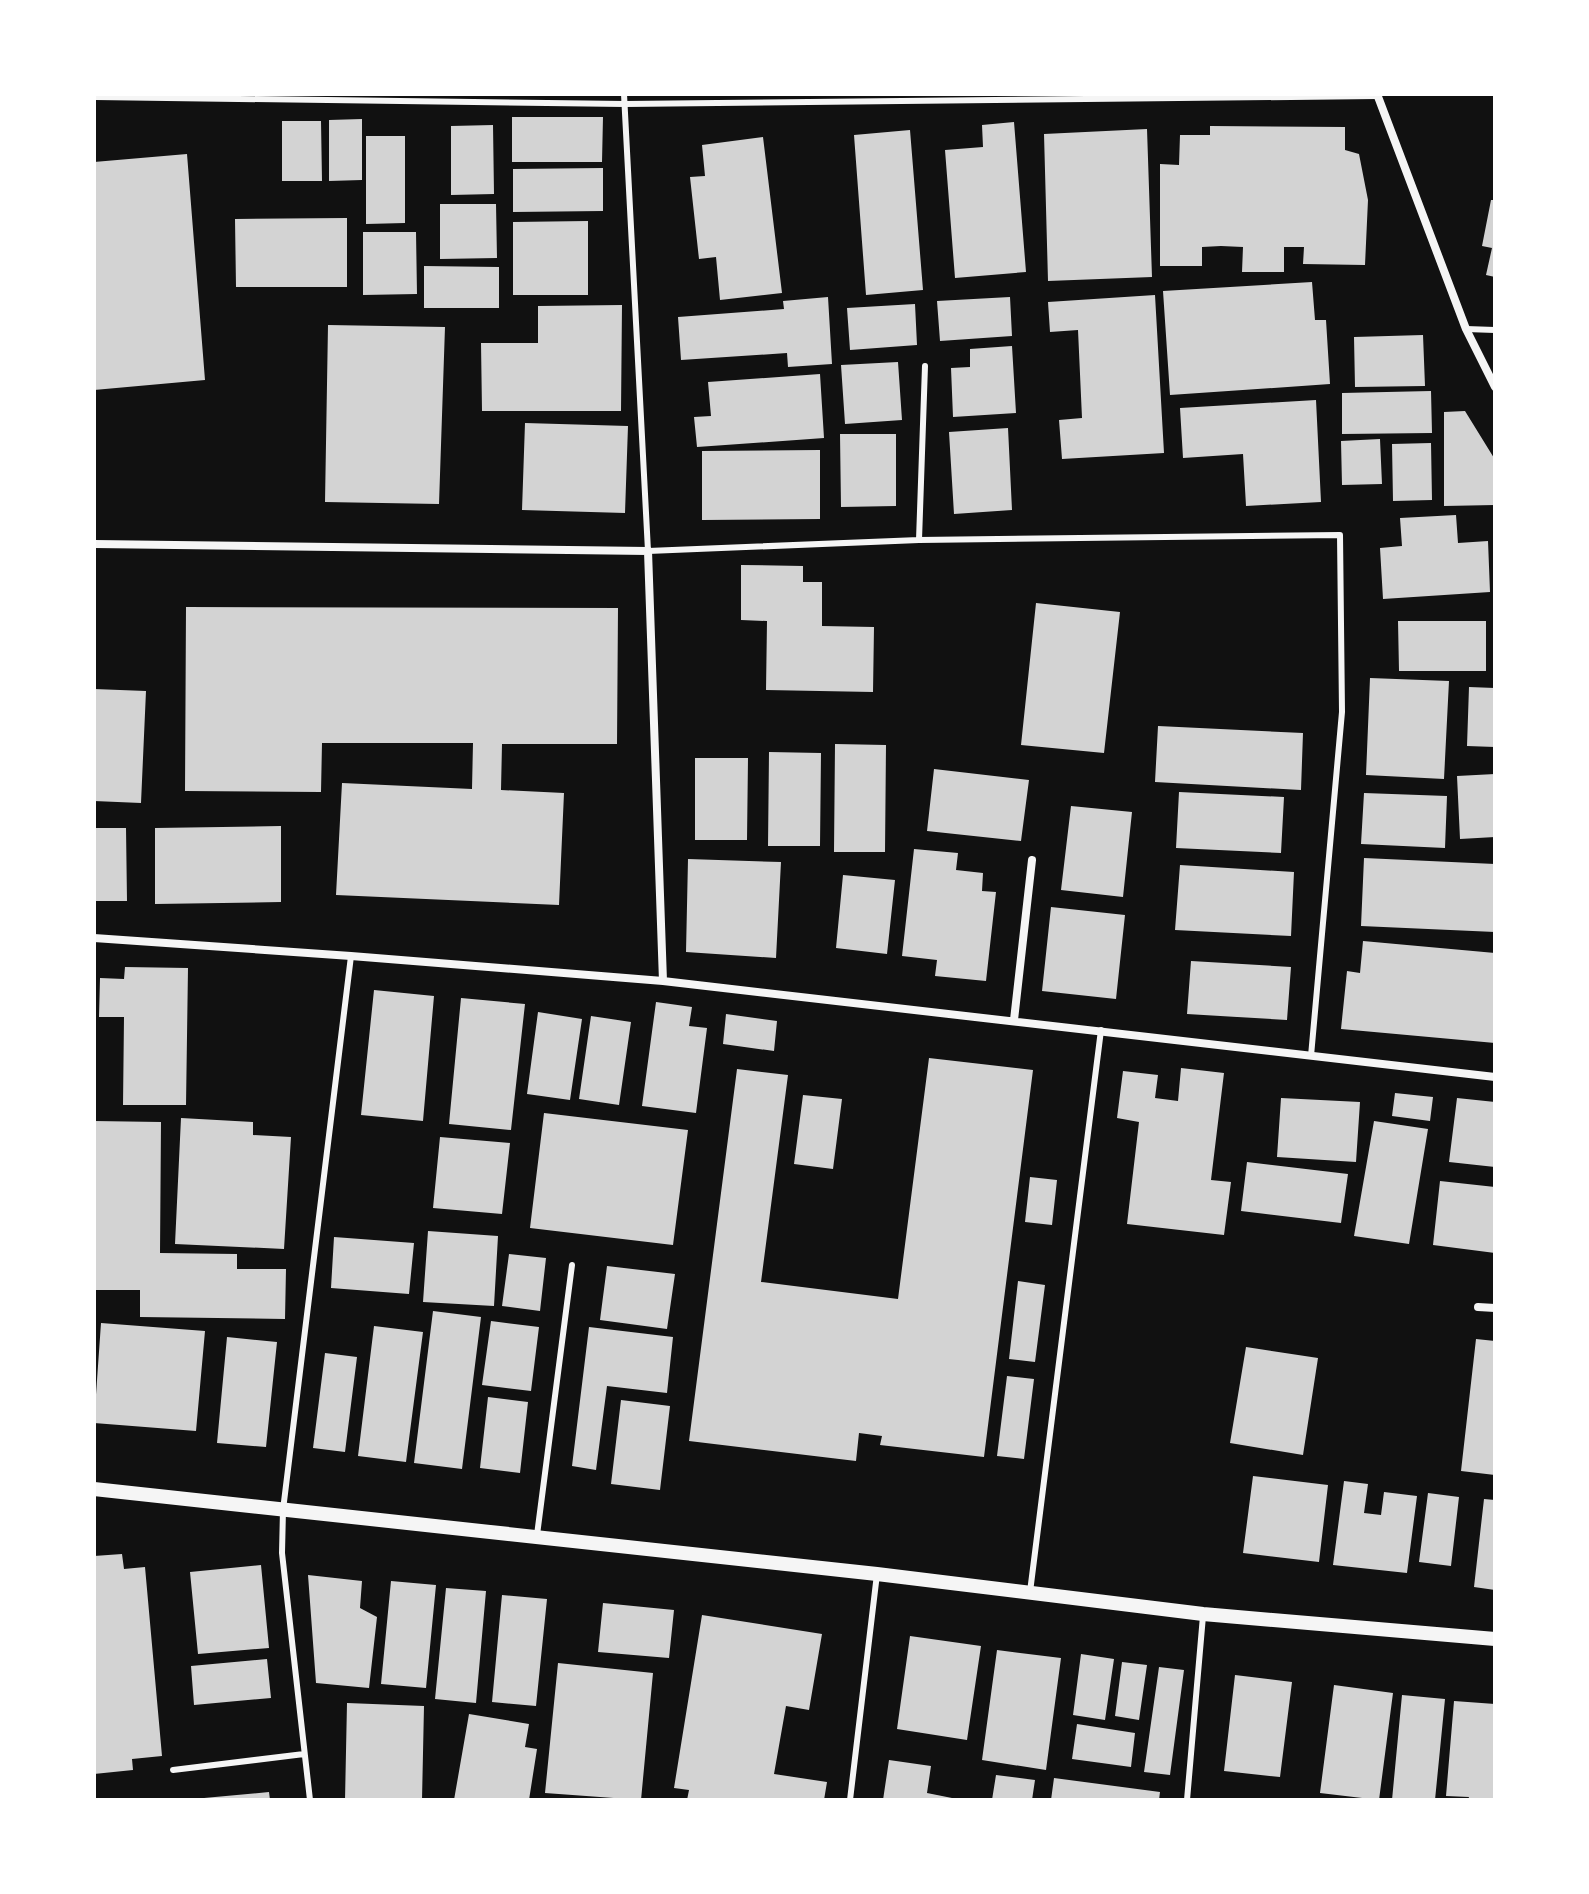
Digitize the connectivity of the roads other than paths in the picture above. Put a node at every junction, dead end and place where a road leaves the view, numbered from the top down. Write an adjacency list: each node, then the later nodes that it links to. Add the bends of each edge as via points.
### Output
1 (95, 94): 4 (lane)
2 (624, 94): 4 (lane)
3 (1377, 95): 4 (lane); 5 (street)
4 (625, 104): 11 (lane)
5 (1466, 329): 6 (lane); 8 (street)
6 (1495, 330)
7 (925, 366): 9 (lane)
8 (1495, 387)
9 (919, 540): 11 (lane); 18 (lane, via 1340,535 1342,712)
10 (94, 544): 11 (street)
11 (648, 551): 15 (street)
12 (1032, 860): 16 (street)
13 (94, 938): 14 (street)
14 (351, 956): 15 (street); 24 (lane)
15 (663, 981): 16 (street)
16 (1014, 1020): 17 (street)
17 (1101, 1030): 18 (street); 27 (lane)
18 (1311, 1056): 19 (street)
19 (1495, 1077)
20 (572, 1265): 25 (lane)
21 (1478, 1307): 22 (street)
22 (1495, 1308)
23 (94, 1489): 24 (street)
24 (283, 1510): 25 (street); 30 (lane, via 282,1553)
25 (536, 1537): 26 (street)
26 (877, 1574): 27 (street); 33 (lane)
27 (1030, 1592): 28 (street)
28 (1203, 1614): 29 (street); 34 (lane)
29 (1495, 1639)
30 (304, 1754): 31 (lane); 32 (lane)
31 (173, 1770)
32 (310, 1800)
33 (850, 1800)
34 (1187, 1800)

